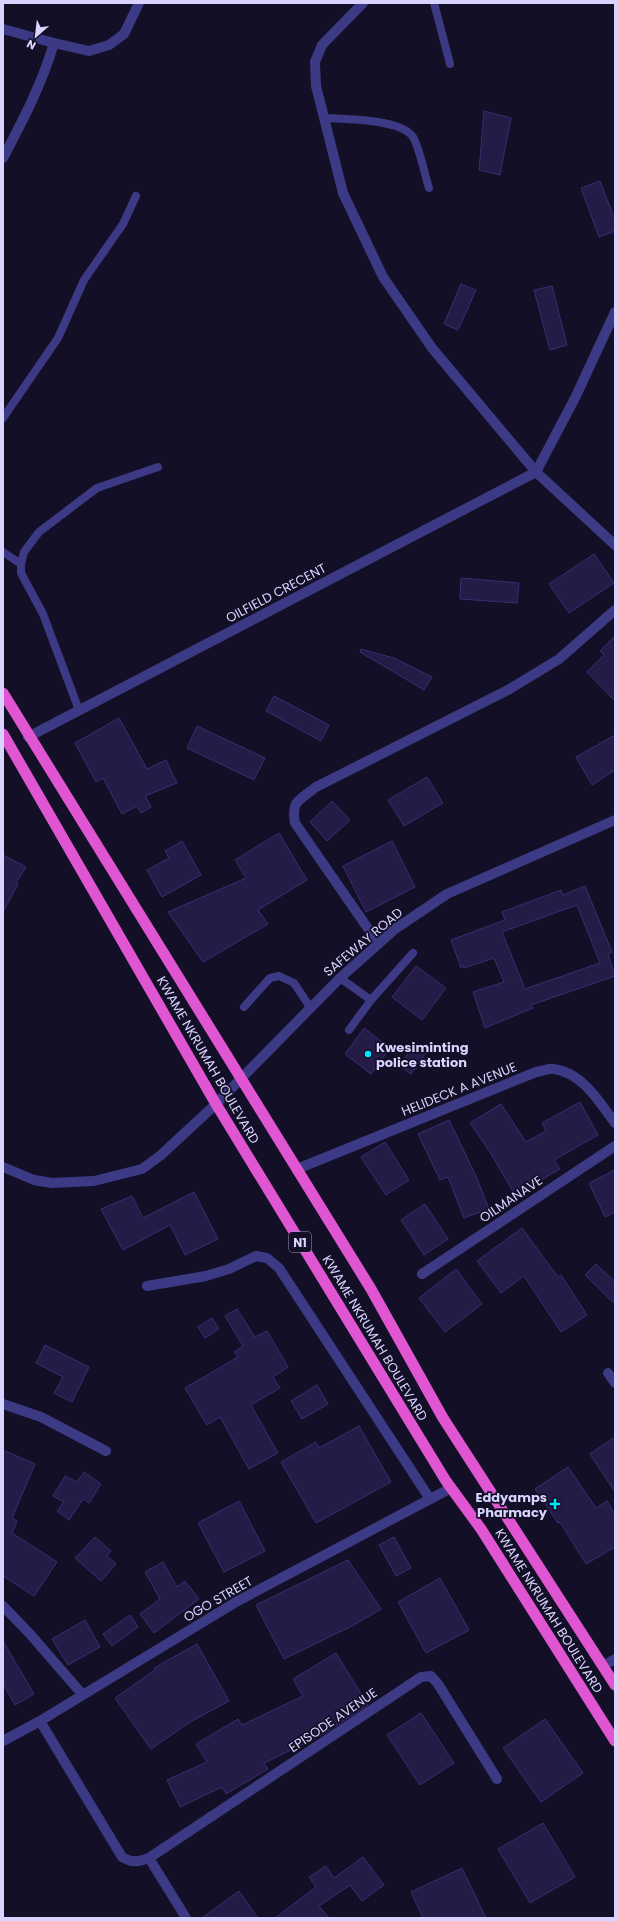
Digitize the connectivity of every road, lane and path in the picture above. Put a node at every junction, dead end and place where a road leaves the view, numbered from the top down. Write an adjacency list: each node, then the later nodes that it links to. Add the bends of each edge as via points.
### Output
1 (138, 3): 5 (street, via 124,34 109,45 89,51)
2 (364, 3): 7 (street, via 322,45 315,62 316,86)
3 (434, 3): 6 (lane)
4 (3, 29): 5 (street)
5 (54, 44): 8 (street, via 34,100)
6 (450, 64)
7 (324, 118): 9 (lane, via 360,119 393,125 404,130 413,136); 14 (street, via 343,193 383,277 432,348)
8 (3, 158)
9 (429, 188)
10 (136, 196): 12 (lane, via 123,224 84,280 58,338)
11 (615, 312): 14 (street, via 575,398)
12 (3, 418)
13 (158, 468): 17 (lane, via 97,488 39,532 24,552)
14 (536, 472): 15 (street); 20 (street, OILFIELD CRECENT)
15 (615, 545)
16 (3, 552): 17 (lane)
17 (21, 564): 20 (lane, via 21,573 43,614)
18 (615, 610): 24 (street, via 559,658 508,690 316,787 296,802 293,809 295,823)
19 (3, 693): 22 (highway, KWAME NKRUMAH BOULEVARD)
20 (79, 710): 22 (street, OILFIELD CRECENT)
21 (3, 734): 32 (highway, KWAME NKRUMAH BOULEVARD / N1)
22 (28, 736): 31 (highway, KWAME NKRUMAH BOULEVARD)
23 (615, 820): 24 (street, SAFEWAY ROAD, via 447,894)
24 (378, 943): 26 (street, SAFEWAY ROAD)
25 (413, 953): 27 (lane)
26 (340, 978): 27 (lane); 29 (street, SAFEWAY ROAD)
27 (371, 1000): 30 (lane)
28 (244, 1006): 29 (lane, via 270,978 279,976 294,983)
29 (310, 1007): 31 (street, SAFEWAY ROAD)
30 (349, 1030)
31 (241, 1080): 32 (street, SAFEWAY ROAD); 36 (highway, KWAME NKRUMAH BOULEVARD)
32 (216, 1104): 35 (street, SAFEWAY ROAD, via 161,1155 142,1169 121,1176 94,1181 52,1183 34,1180); 43 (highway, KWAME NKRUMAH BOULEVARD / N1)
33 (615, 1123): 36 (street, HELIDECK A AVENUE, via 584,1082 553,1068 536,1072)
34 (615, 1146): 37 (street, OILMANAVE)
35 (3, 1167)
36 (297, 1169): 47 (highway, KWAME NKRUMAH BOULEVARD, via 371,1289 444,1418)
37 (422, 1274)
38 (147, 1286): 44 (street, via 206,1276 256,1256 267,1258 279,1268)
39 (608, 1373): 40 (street)
40 (615, 1383)
41 (3, 1404): 42 (street, via 41,1417)
42 (106, 1451)
43 (451, 1488): 44 (street, OGO STREET); 52 (highway, KWAME NKRUMAH BOULEVARD / N1, via 481,1530)
44 (430, 1499): 49 (street, OGO STREET, via 236,1602)
45 (3, 1606): 49 (street)
46 (615, 1659): 47 (street)
47 (603, 1666): 48 (highway, KWAME NKRUMAH BOULEVARD)
48 (615, 1685)
49 (82, 1694): 50 (street, OGO STREET)
50 (40, 1721): 51 (street, OGO STREET); 54 (street, via 122,1856 130,1862)
51 (3, 1741)
52 (615, 1741)
53 (497, 1779): 54 (street, EPISODE AVENUE, via 438,1684 431,1676 421,1677)
54 (149, 1858): 55 (street)
55 (186, 1918)

